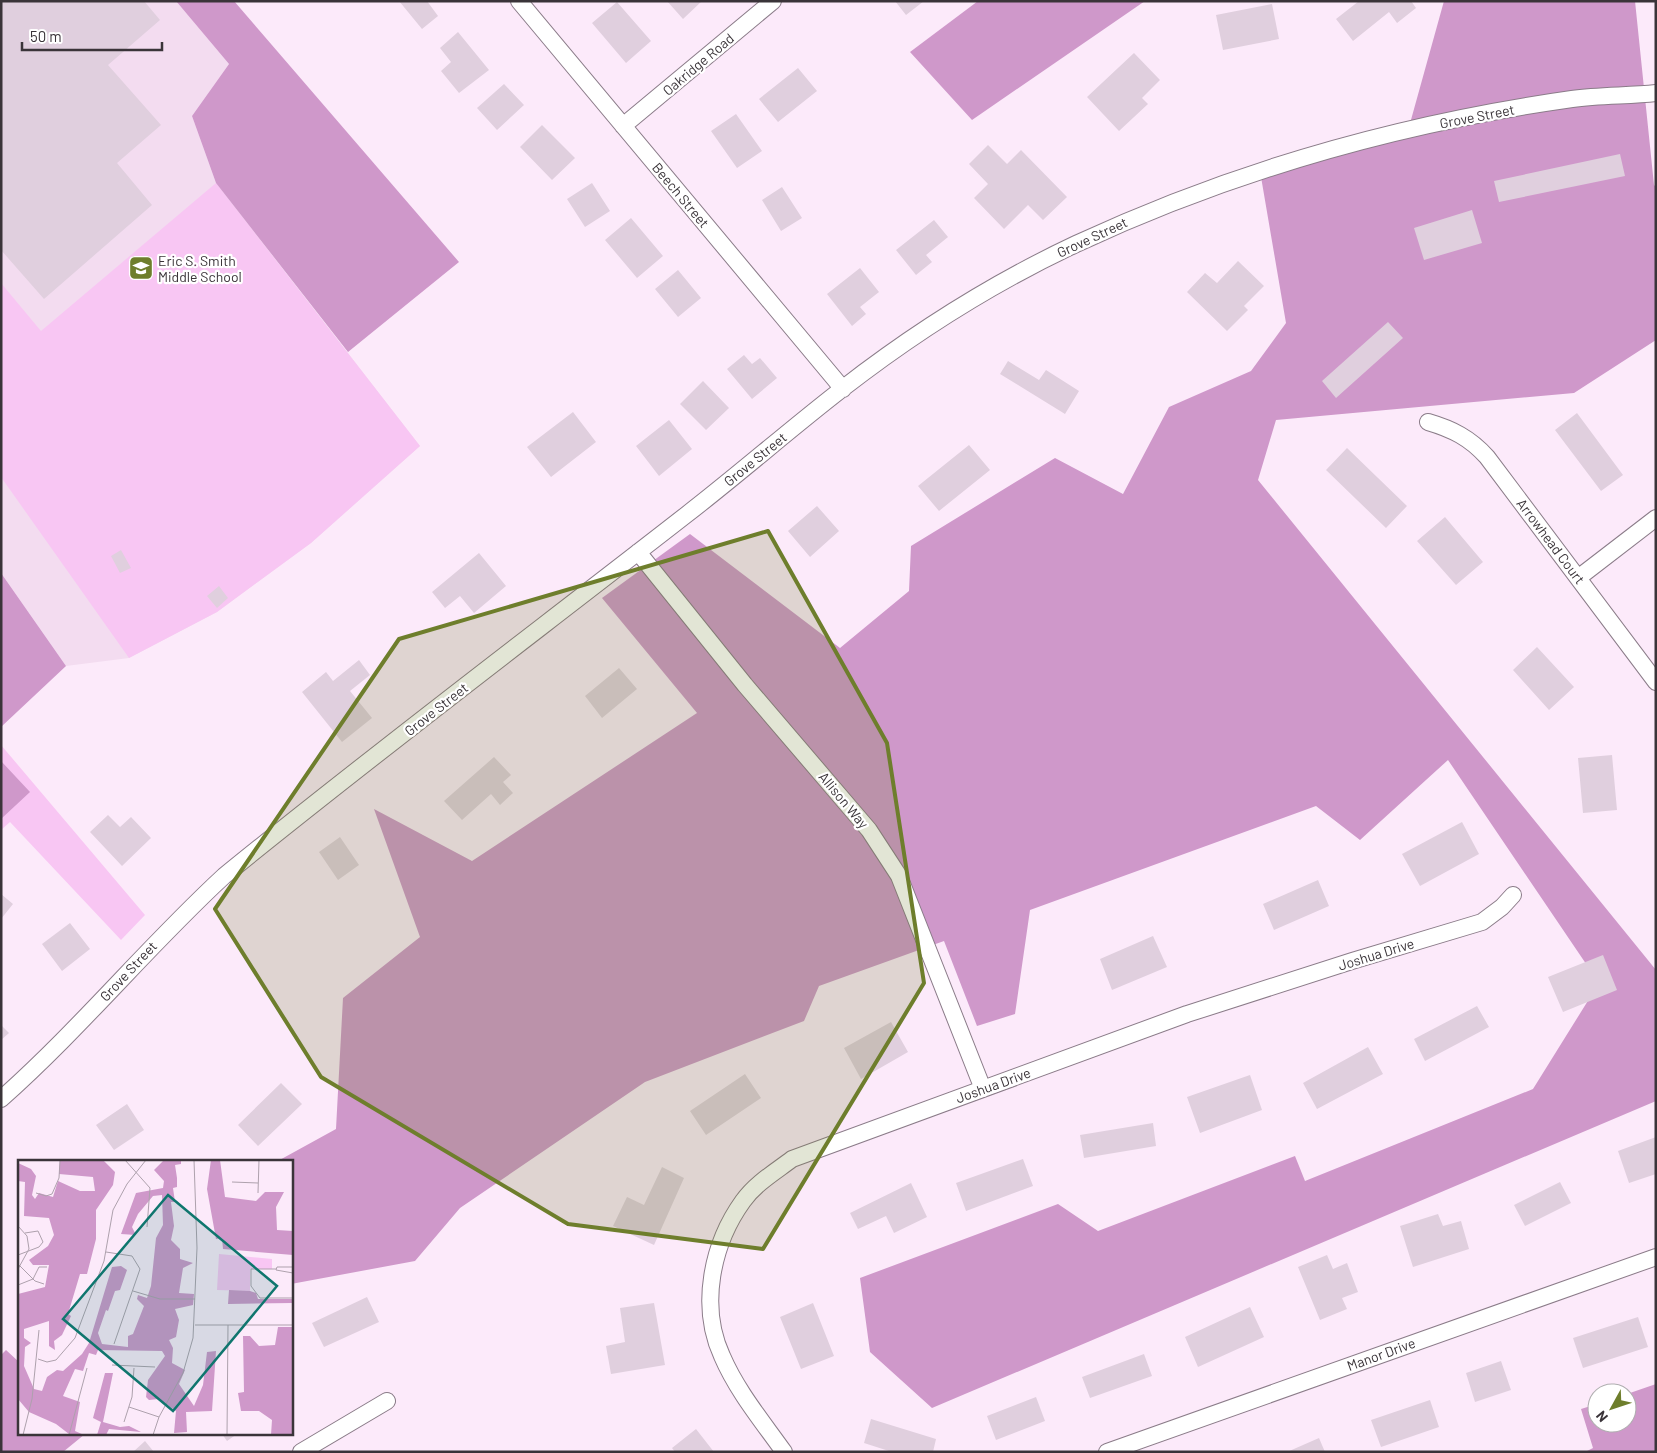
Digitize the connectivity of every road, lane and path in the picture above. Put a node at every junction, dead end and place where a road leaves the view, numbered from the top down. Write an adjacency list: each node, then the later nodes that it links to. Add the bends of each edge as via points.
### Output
1 (519, 1): 4 (street, Beech Street)
2 (773, 1): 4 (street, Oakridge Road)
3 (1656, 93): 5 (street, Grove Street, via 1578,98 1462,117 1292,161 1197,193 1125,222 1013,276 923,331)
4 (623, 126): 5 (street, Beech Street)
5 (843, 388): 8 (street, Grove Street)
6 (1428, 422): 9 (street, Arrowhead Court, via 1448,427 1482,450)
7 (1656, 518): 9 (street)
8 (638, 552): 12 (street, Allison Way, via 874,837 903,885); 13 (street, Grove Street, via 224,876 173,923)
9 (1578, 578): 10 (street, Arrowhead Court)
10 (1656, 682)
11 (1513, 895): 12 (street, Joshua Drive, via 1482,922 1187,1014)
12 (983, 1089): 17 (street, Joshua Drive, via 792,1159 762,1180 744,1200 728,1226 718,1248 712,1275 713,1327 720,1354 731,1376)
13 (1, 1099)
14 (1656, 1257): 18 (street, Manor Drive)
15 (387, 1401): 16 (street)
16 (301, 1452)
17 (784, 1452)
18 (1107, 1452)

